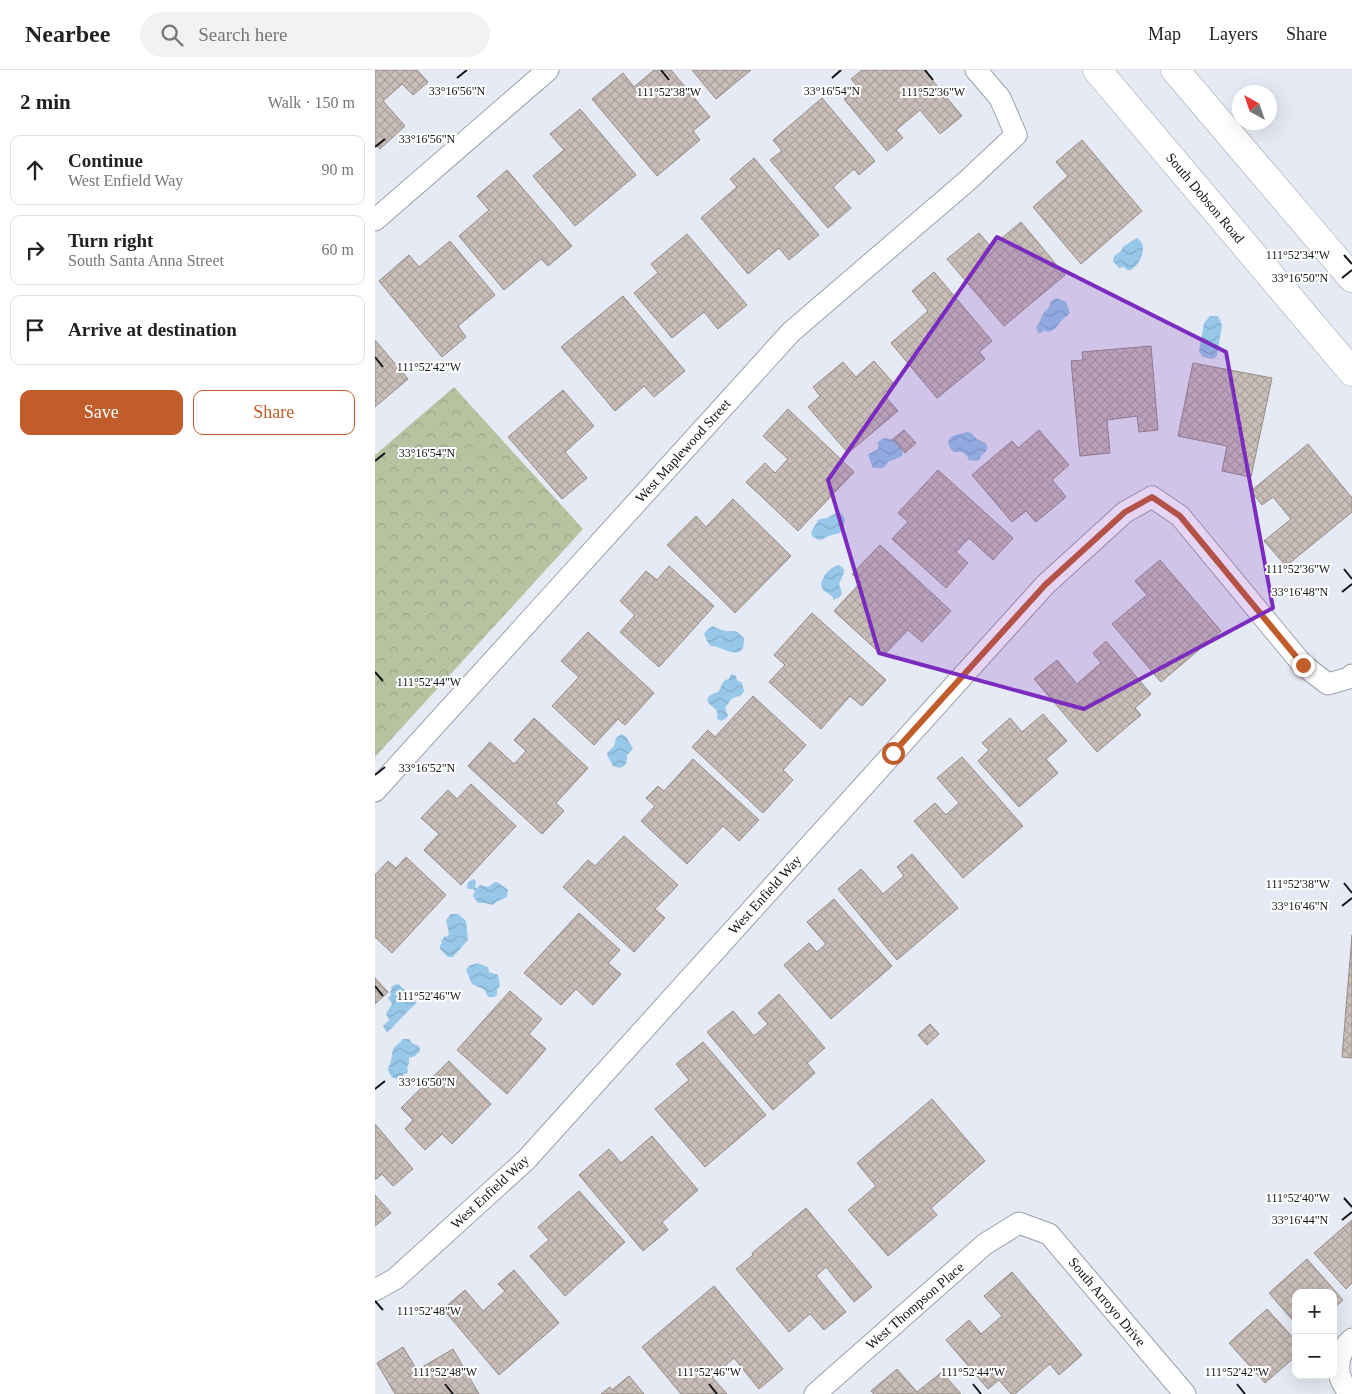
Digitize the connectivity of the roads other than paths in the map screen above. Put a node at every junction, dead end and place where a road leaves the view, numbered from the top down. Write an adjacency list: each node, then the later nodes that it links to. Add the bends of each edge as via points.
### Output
1 (548, 70): 5 (street)
2 (976, 70): 9 (street, West Maplewood Street, via 1000,98 1016,136 967,182 791,332)
3 (1097, 70): 7 (main road, South Dobson Road)
4 (1175, 70): 6 (main road)
5 (375, 220)
6 (1352, 278)
7 (1352, 372)
8 (1352, 675): 11 (street, West Enfield Way, via 1328,684 1303,665 1180,516 1152,497 1125,512 1045,585 526,1160 395,1279)
9 (375, 791)
10 (1019, 1223): 13 (street, West Thompson Place, via 981,1248); 14 (street, South Arroyo Drive, via 1049,1234)
11 (375, 1290)
12 (1352, 1338): 15 (street, via 1340,1355 1338,1367 1340,1379)
13 (815, 1394)
14 (1185, 1394)
15 (1351, 1394)

